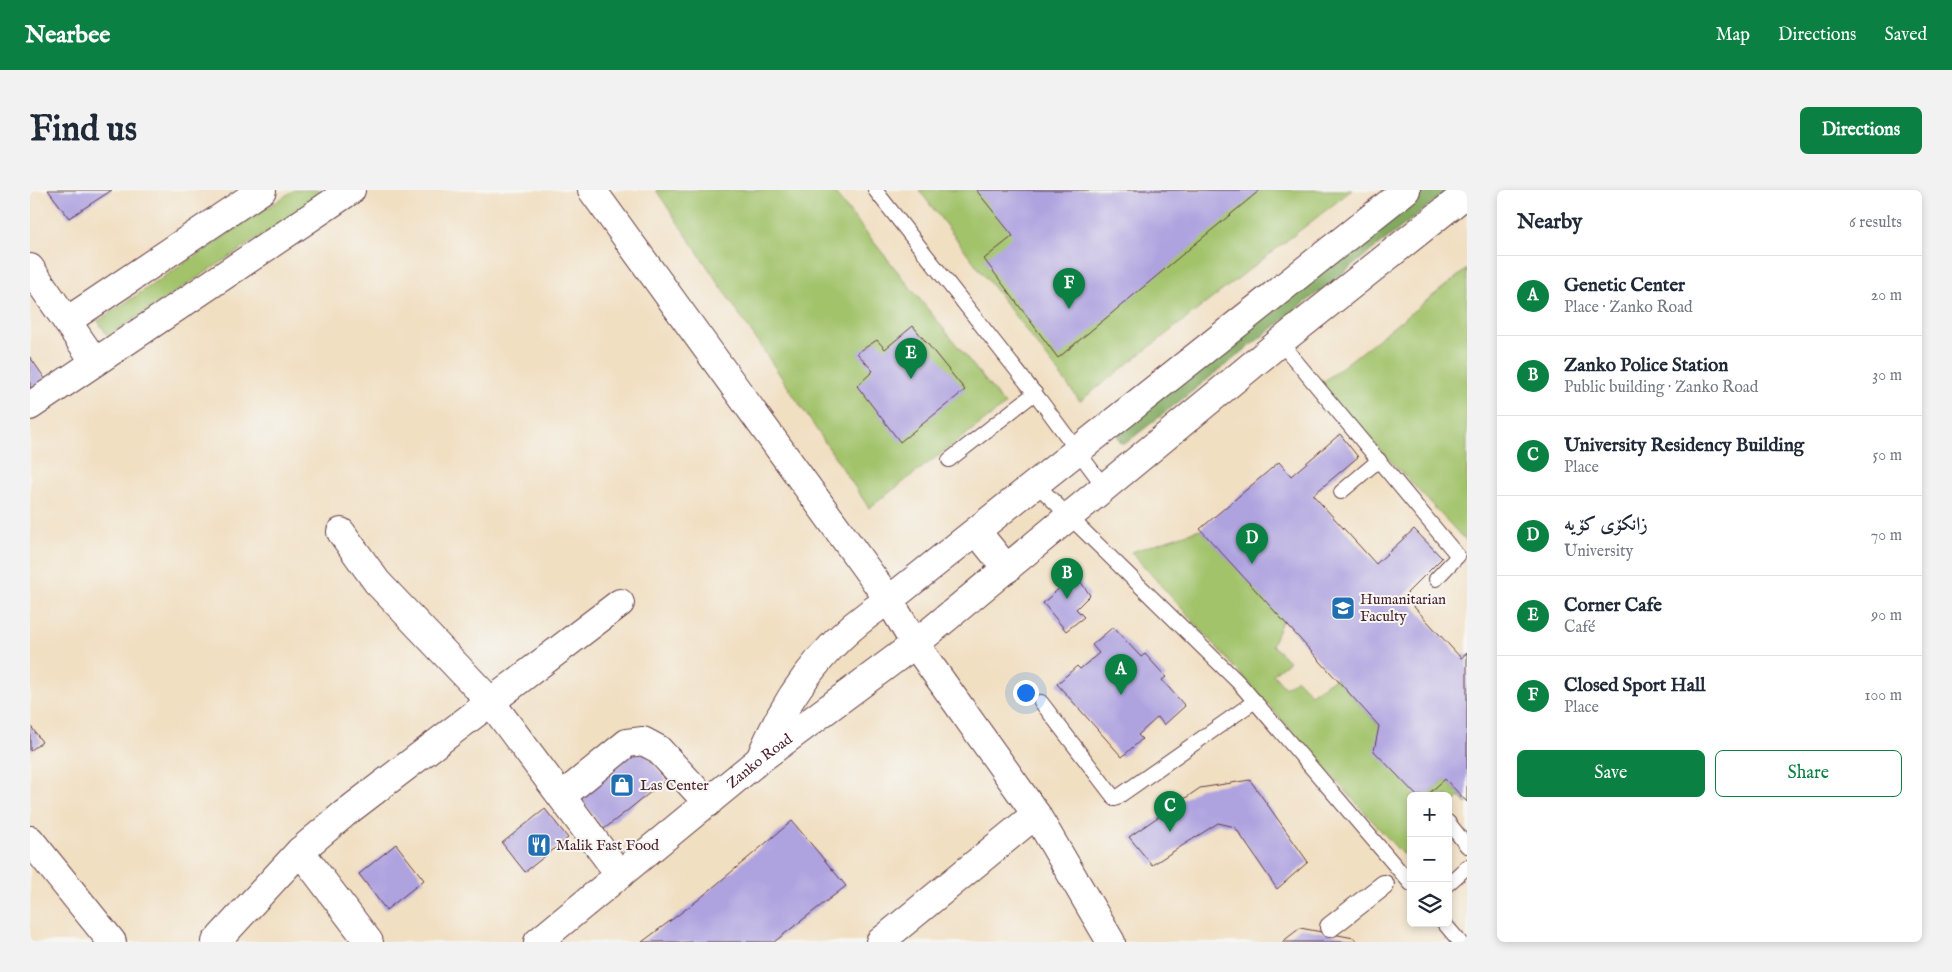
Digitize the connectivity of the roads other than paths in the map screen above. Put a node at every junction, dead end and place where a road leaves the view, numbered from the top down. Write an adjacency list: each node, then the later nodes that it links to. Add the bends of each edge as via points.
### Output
1 (262, 190): 8 (street)
2 (351, 190): 10 (street)
3 (592, 190): 24 (street)
4 (875, 190): 11 (lane)
5 (1406, 190): 13 (street)
6 (1467, 193): 9 (street, Zanko Road)
7 (30, 268): 8 (street)
8 (67, 321): 10 (street)
9 (1280, 342): 15 (lane); 17 (street, Zanko Road)
10 (95, 362): 12 (street)
11 (1035, 393): 13 (lane); 14 (lane)
12 (30, 406)
13 (1077, 452): 16 (street); 17 (lane)
14 (949, 460)
15 (1379, 460): 18 (lane); 23 (lane, via 1458,556)
16 (1036, 484): 19 (lane); 21 (street)
17 (1105, 488): 19 (street, Zanko Road)
18 (1341, 492)
19 (1068, 518): 22 (street, Zanko Road); 28 (lane)
20 (341, 532): 27 (street, via 377,582)
21 (977, 532): 22 (street); 24 (street)
22 (1007, 569): 26 (street, Zanko Road)
23 (1436, 579)
24 (889, 600): 26 (street); 30 (street, via 866,615 822,656 786,705)
25 (620, 603): 27 (street)
26 (916, 644): 30 (street, Zanko Road); 33 (street)
27 (490, 701): 31 (street); 37 (street)
28 (1255, 701): 29 (lane, via 1114,799); 40 (lane)
29 (1040, 702)
30 (760, 760): 32 (street, Zanko Road)
31 (562, 796): 32 (street, via 627,743 643,741 658,749); 39 (street)
32 (708, 803): 39 (street, Zanko Road)
33 (1036, 814): 49 (street); 50 (street)
34 (1452, 827): 36 (lane)
35 (30, 840): 45 (street)
36 (1467, 846)
37 (300, 851): 46 (street); 47 (street)
38 (1467, 867): 41 (lane)
39 (620, 875): 48 (street, Zanko Road)
40 (1409, 882)
41 (1450, 882)
42 (1384, 885): 43 (street)
43 (1330, 927)
44 (1447, 927): 51 (lane)
45 (112, 942)
46 (216, 942)
47 (369, 942)
48 (538, 942)
49 (880, 942)
50 (1112, 942)
51 (1460, 942)

